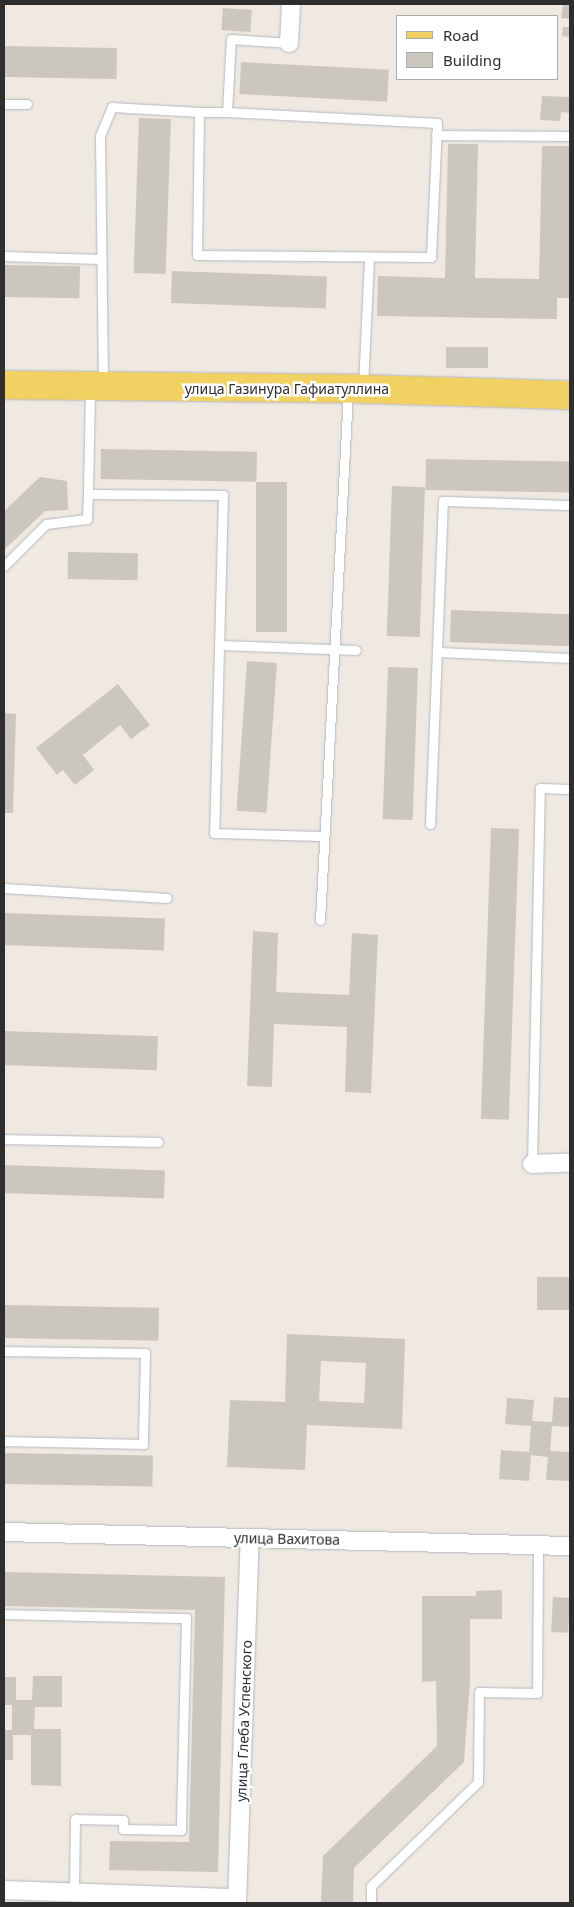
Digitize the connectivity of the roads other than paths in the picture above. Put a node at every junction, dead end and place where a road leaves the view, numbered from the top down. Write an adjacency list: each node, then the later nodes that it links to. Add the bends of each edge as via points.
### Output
1 (291, 4): 2 (street)
2 (289, 42): 6 (lane, via 231,39)
3 (4, 104): 4 (lane)
4 (27, 104)
5 (199, 112): 6 (lane); 10 (lane, via 197,255); 11 (lane, via 112,107 100,136)
6 (227, 112): 7 (lane, via 437,123)
7 (436, 135): 8 (lane); 10 (lane, via 431,257)
8 (570, 136)
9 (4, 256): 11 (lane)
10 (369, 257): 14 (lane)
11 (100, 259): 13 (lane)
12 (4, 385): 13 (main road, улица Газинура Гафиатуллина)
13 (97, 388): 14 (main road, улица Газинура Гафиатуллина); 16 (lane)
14 (356, 389): 15 (main road, улица Газинура Гафиатуллина); 20 (lane)
15 (570, 396)
16 (88, 494): 18 (lane, via 87,519 46,524); 19 (lane, via 223,495)
17 (570, 505): 22 (lane, via 443,501)
18 (4, 566)
19 (220, 645): 20 (lane); 26 (lane, via 214,833)
20 (334, 649): 21 (lane); 26 (lane)
21 (356, 650)
22 (439, 652): 23 (lane); 25 (lane)
23 (570, 658)
24 (570, 789): 33 (lane, via 540,788)
25 (430, 824)
26 (324, 836): 29 (lane)
27 (4, 888): 28 (lane)
28 (167, 898)
29 (320, 920)
30 (4, 1139): 31 (lane)
31 (158, 1142)
32 (570, 1162): 33 (street)
33 (532, 1164)
34 (4, 1351): 35 (lane, via 145,1353 143,1444)
35 (4, 1441)
36 (4, 1532): 37 (street, улица Вахитова)
37 (250, 1538): 38 (street, улица Вахитова); 43 (street, улица Глеба Успенского)
38 (538, 1545): 39 (street, улица Вахитова); 44 (lane, via 537,1693 480,1692 478,1782 371,1886)
39 (570, 1546)
40 (4, 1614): 42 (lane, via 186,1618 181,1830 123,1829 123,1820 75,1819)
41 (4, 1890): 42 (street)
42 (74, 1892): 43 (street)
43 (237, 1900)
44 (371, 1903)

